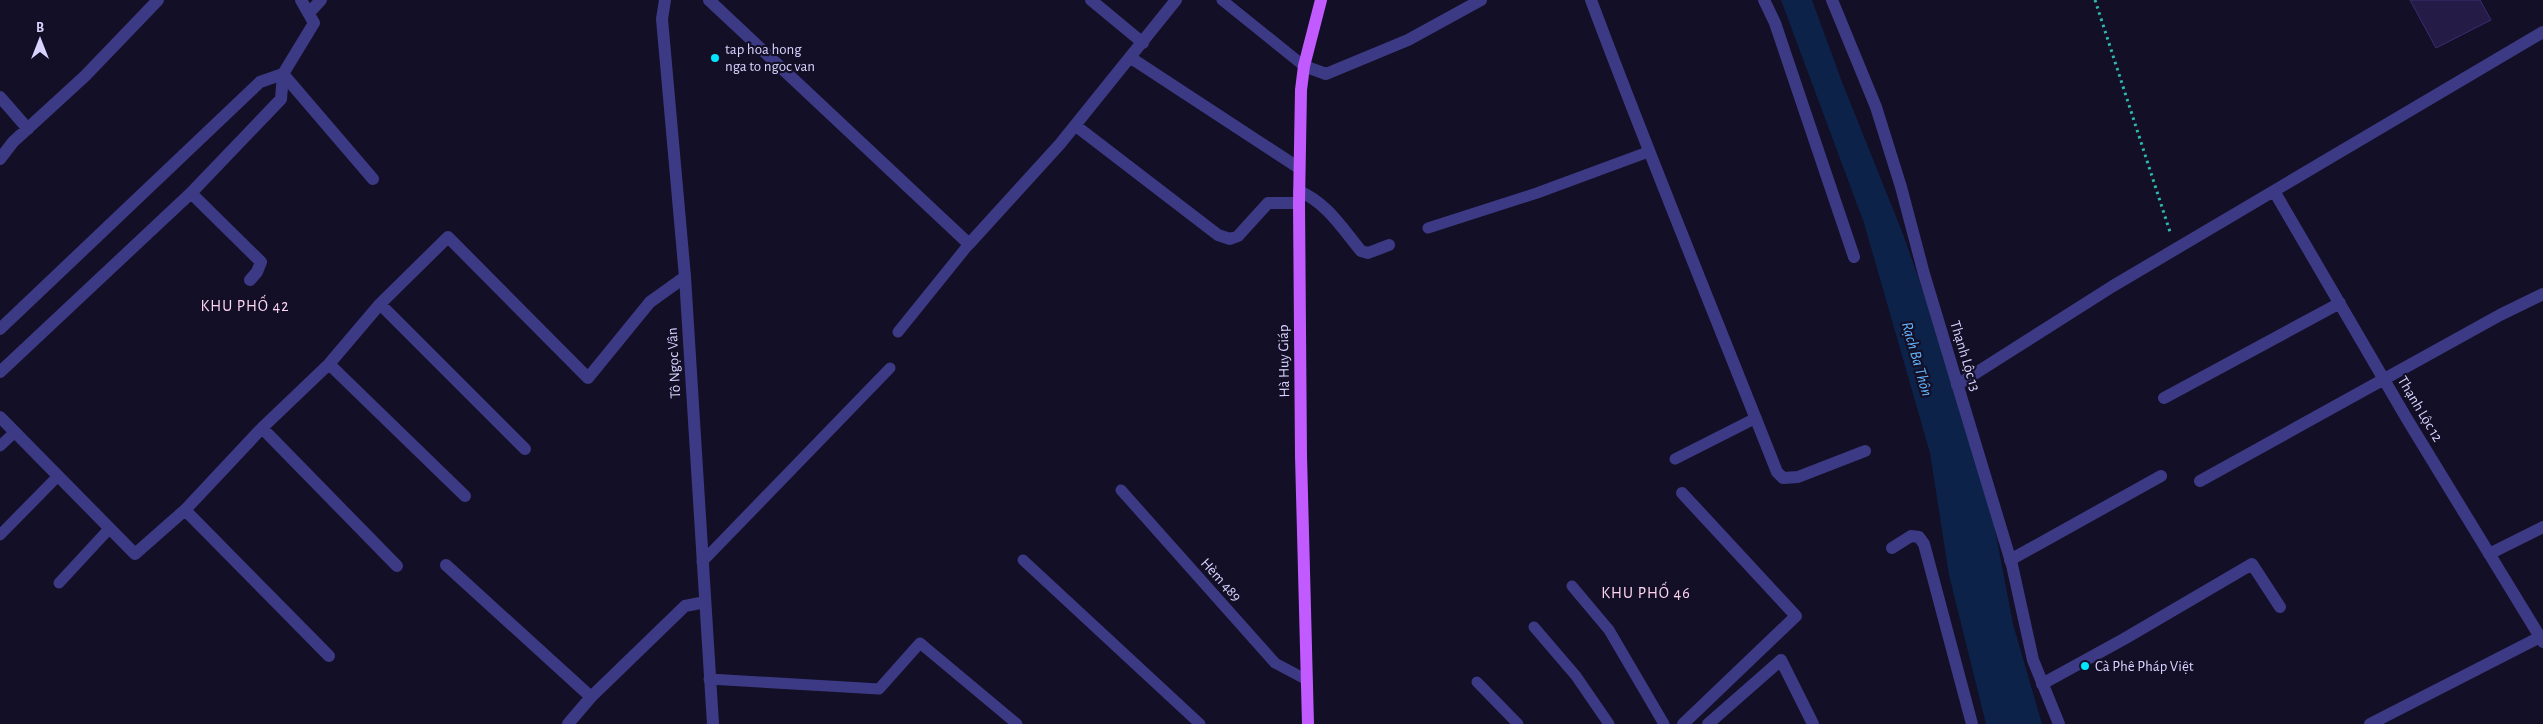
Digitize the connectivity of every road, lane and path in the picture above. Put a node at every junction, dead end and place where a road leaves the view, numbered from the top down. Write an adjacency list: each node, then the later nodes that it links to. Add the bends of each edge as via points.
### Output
1 (158, 0): 23 (street, via 85,76)
2 (301, 0): 15 (street)
3 (320, 0): 15 (street)
4 (665, 0): 36 (street, Tô Ngọc Vân, via 662,19)
5 (709, 0): 32 (street)
6 (1091, 0): 17 (street)
7 (1176, 0): 17 (street)
8 (1222, 0): 19 (lane)
9 (1321, 0): 19 (main road, Hà Huy Giáp)
10 (1481, 0): 19 (street, via 1408,40 1326,74)
11 (1591, 0): 24 (street)
12 (1764, 0): 35 (street, via 1775,23)
13 (1832, 0): 47 (street, Thạnh Lộc 13, via 1876,107)
14 (2095, 0): 34 (path)
15 (309, 13): 20 (street, via 314,23)
16 (2543, 32): 28 (street)
17 (1144, 43): 18 (street)
18 (1131, 58): 22 (street); 26 (street)
19 (1304, 66): 26 (main road, Hà Huy Giáp)
20 (283, 74): 27 (street); 29 (street, via 281,99); 41 (street, via 260,82)
21 (0, 97): 23 (street)
22 (1076, 126): 30 (street, via 1218,235 1230,239 1238,236 1268,203); 32 (street)
23 (28, 129): 25 (street)
24 (1648, 152): 31 (lane, via 1537,194); 50 (street, via 1693,256)
25 (0, 159)
26 (1299, 168): 30 (main road, Hà Huy Giáp)
27 (372, 179)
28 (2274, 191): 34 (street); 39 (street, Thạnh Lộc 12)
29 (191, 193): 37 (street, via 261,262 258,272); 45 (street)
30 (1299, 197): 33 (street, via 1314,198 1324,206 1361,251 1368,254); 82 (main road, Hà Huy Giáp)
31 (1428, 228)
32 (969, 244): 42 (lane)
33 (1389, 245)
34 (2176, 249): 47 (street)
35 (1854, 257)
36 (686, 277): 40 (street, via 650,302 588,378 448,237); 71 (street, Tô Ngọc Vân)
37 (250, 280)
38 (2543, 294): 46 (street)
39 (2340, 303): 46 (street, Thạnh Lộc 12); 48 (street)
40 (380, 304): 43 (street); 54 (street)
41 (0, 329)
42 (898, 332)
43 (329, 364): 51 (street); 62 (street)
44 (890, 368): 71 (lane)
45 (0, 372)
46 (2384, 380): 59 (street); 68 (street, Thạnh Lộc 12)
47 (1957, 385): 70 (street, Thạnh Lộc 13)
48 (2164, 398)
49 (0, 417): 52 (street)
50 (1756, 418): 55 (street, via 1777,472 1783,478 1798,477); 56 (lane)
51 (262, 428): 63 (street); 73 (street)
52 (15, 432): 53 (lane); 57 (street)
53 (0, 446)
54 (525, 449)
55 (1864, 451)
56 (1675, 459)
57 (58, 476): 65 (street); 66 (lane)
58 (2162, 476): 70 (street)
59 (2200, 481)
60 (1121, 490): 82 (lane, Hèm 489, via 1274,663)
61 (1682, 493): 94 (street, via 1796,616)
62 (465, 496)
63 (185, 510): 65 (street, via 135,554); 80 (street)
64 (2543, 527): 68 (street)
65 (109, 528): 74 (lane)
66 (0, 535)
67 (1892, 548): 97 (street, via 1911,536 1919,537 1924,544)
68 (2489, 554): 79 (street, Thạnh Lộc 12)
69 (1022, 560): 89 (lane)
70 (2010, 560): 84 (street, Thạnh Lộc 13, via 2033,660)
71 (702, 562): 76 (street, Tô Ngọc Vân)
72 (446, 565): 85 (street)
73 (397, 566)
74 (59, 583)
75 (1572, 586): 93 (lane, via 1609,630)
76 (705, 602): 81 (street, Tô Ngọc Vân); 85 (street, via 685,606)
77 (2280, 607): 84 (street, via 2252,564)
78 (1534, 627): 92 (lane, via 1576,676)
79 (2542, 640): 99 (street)
80 (328, 656)
81 (709, 679): 87 (street, Tô Ngọc Vân); 88 (lane, via 879,690 920,643)
82 (1307, 680): 90 (main road, Hà Huy Giáp)
83 (1477, 682): 91 (lane)
84 (2042, 684): 98 (street, Thạnh Lộc 13)
85 (591, 697): 86 (street)
86 (568, 724)
87 (714, 724)
88 (1017, 724)
89 (1200, 724)
90 (1308, 724)
91 (1518, 724)
92 (1609, 724)
93 (1664, 724)
94 (1683, 724)
95 (1708, 724): 96 (street, via 1781,660)
96 (1814, 724)
97 (1972, 724)
98 (2059, 724)
99 (2370, 724)

